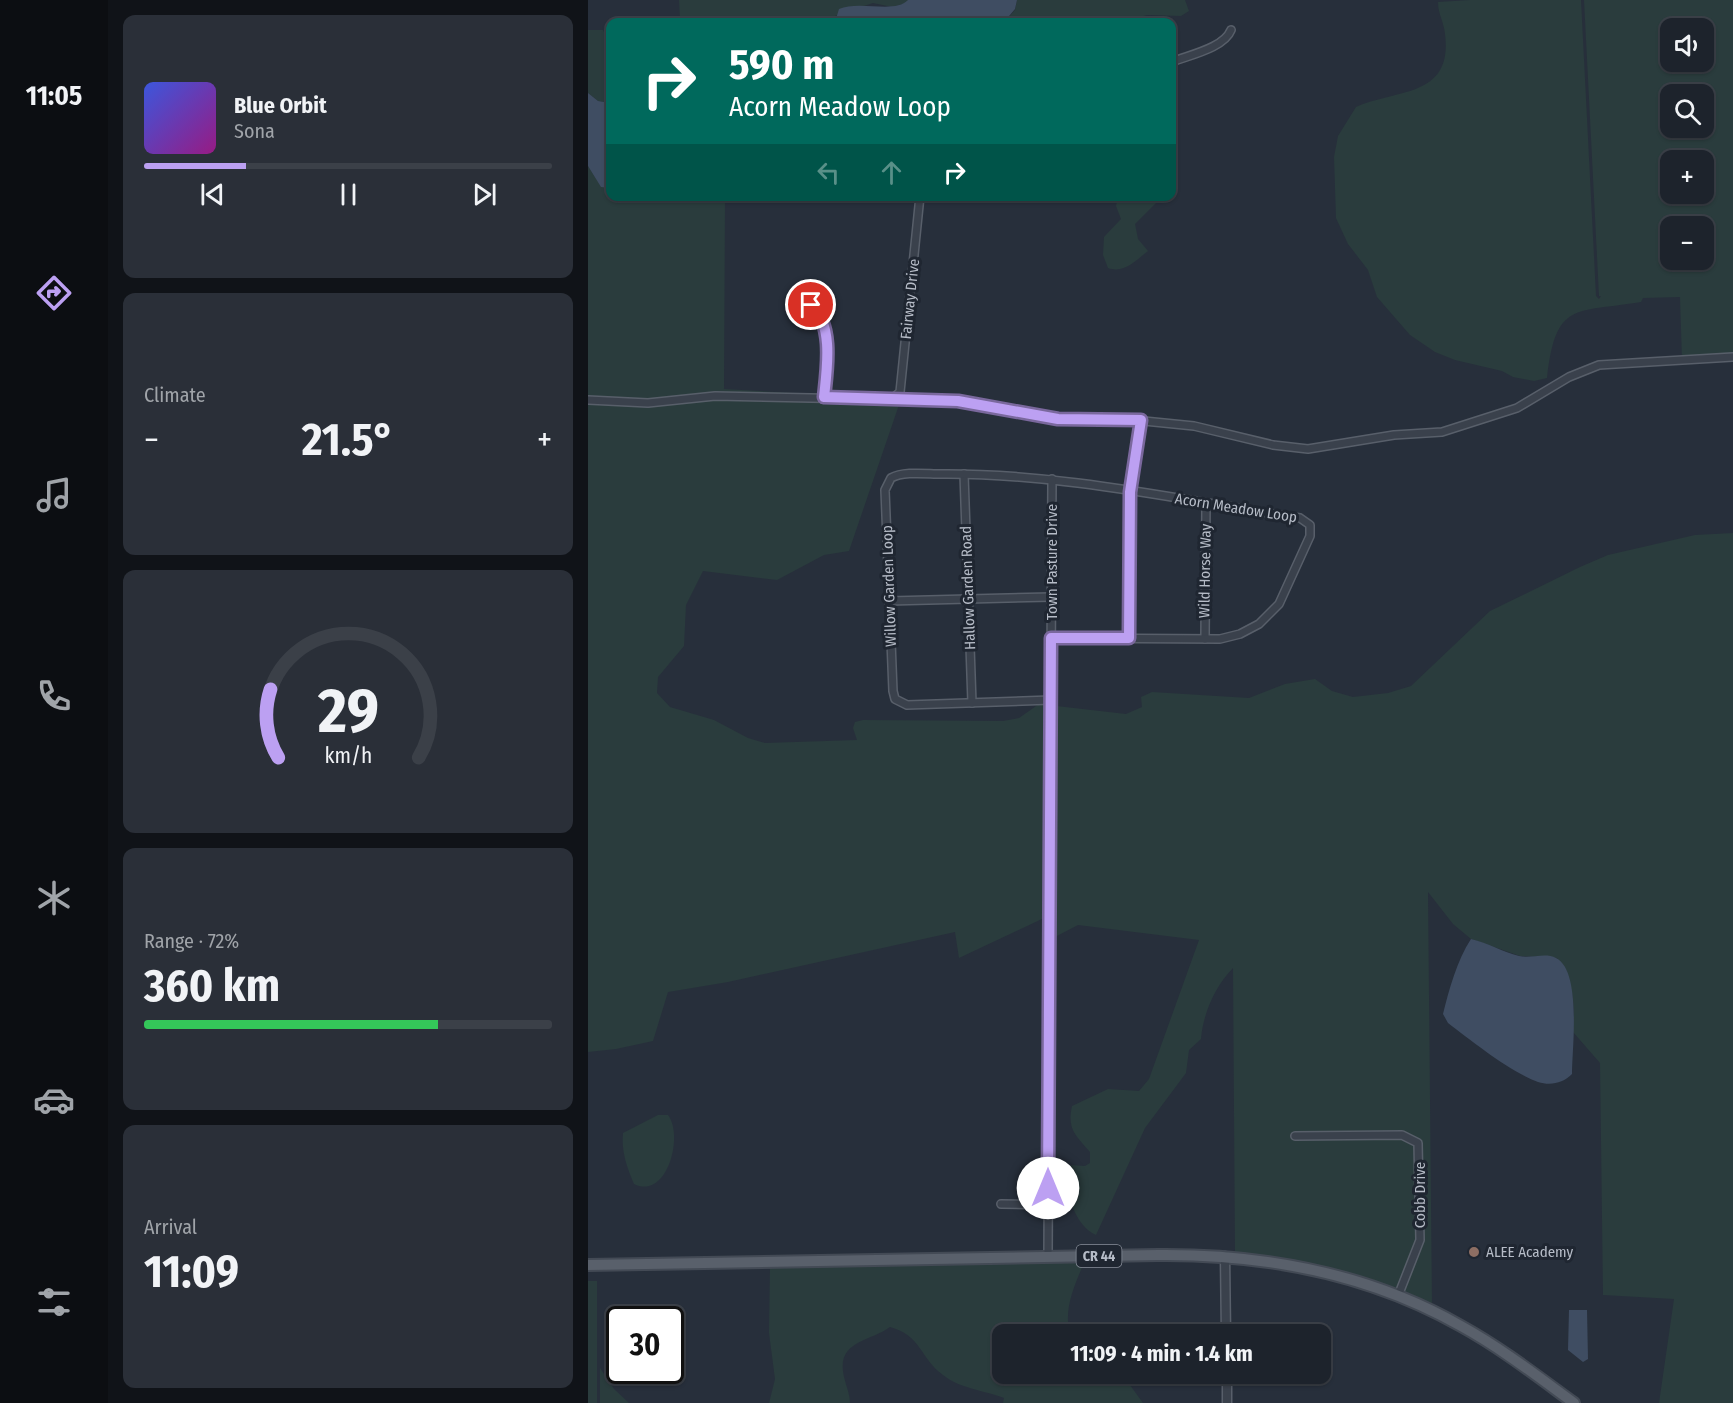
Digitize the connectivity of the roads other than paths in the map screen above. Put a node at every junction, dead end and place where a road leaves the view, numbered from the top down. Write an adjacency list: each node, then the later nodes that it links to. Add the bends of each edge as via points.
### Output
1 (1231, 30): 2 (street, via 1220,42)
2 (1176, 60)
3 (920, 201): 7 (street, Fairway Drive, via 900,392)
4 (811, 305): 6 (street, via 820,312 825,333)
5 (1733, 357): 9 (street, via 1599,365 1569,377 1517,408 1466,425 1431,435 1394,435 1323,449 1273,445 1194,426)
6 (824, 397): 7 (street); 8 (street, via 715,396 638,403)
7 (893, 398): 9 (street, via 973,403 1058,419)
8 (588, 400)
9 (1141, 420): 12 (street)
10 (964, 474): 11 (street, Willow Garden Loop); 15 (street, Hallow Garden Road); 16 (street, Willow Garden Loop, via 897,475 888,481 885,490)
11 (1052, 479): 12 (street, Acorn Meadow Loop); 14 (street, Town Pasture Drive)
12 (1130, 492): 13 (street, Acorn Meadow Loop); 18 (street)
13 (1206, 503): 19 (street, Wild Horse Way); 19 (street, Acorn Meadow Loop, via 1302,518 1311,531 1283,598 1270,615 1240,634)
14 (1051, 597): 15 (street); 17 (street, Town Pasture Drive)
15 (968, 598): 16 (street); 21 (street, Hallow Garden Road)
16 (889, 601): 21 (street, Willow Garden Loop, via 892,691 896,699 907,705)
17 (1051, 638): 18 (street, Acorn Meadow Loop); 20 (street, Town Pasture Drive)
18 (1129, 638): 19 (street, Acorn Meadow Loop)
19 (1205, 639)
20 (1051, 700): 21 (street, Willow Garden Loop); 24 (street, Town Pasture Drive)
21 (972, 703)
22 (1296, 1136): 28 (street, Cobb Drive, via 1402,1136 1418,1143 1420,1240)
23 (1001, 1204): 24 (street)
24 (1048, 1205): 26 (street, Town Pasture Drive)
25 (1225, 1256): 26 (main road, CR 44); 28 (main road, CR 44, via 1321,1271); 29 (street)
26 (1048, 1257): 27 (main road, CR 44)
27 (588, 1265)
28 (1398, 1296): 32 (main road, CR 44, via 1500,1349)
29 (1226, 1324)
30 (1227, 1384): 31 (street)
31 (1227, 1403)
32 (1574, 1403)

